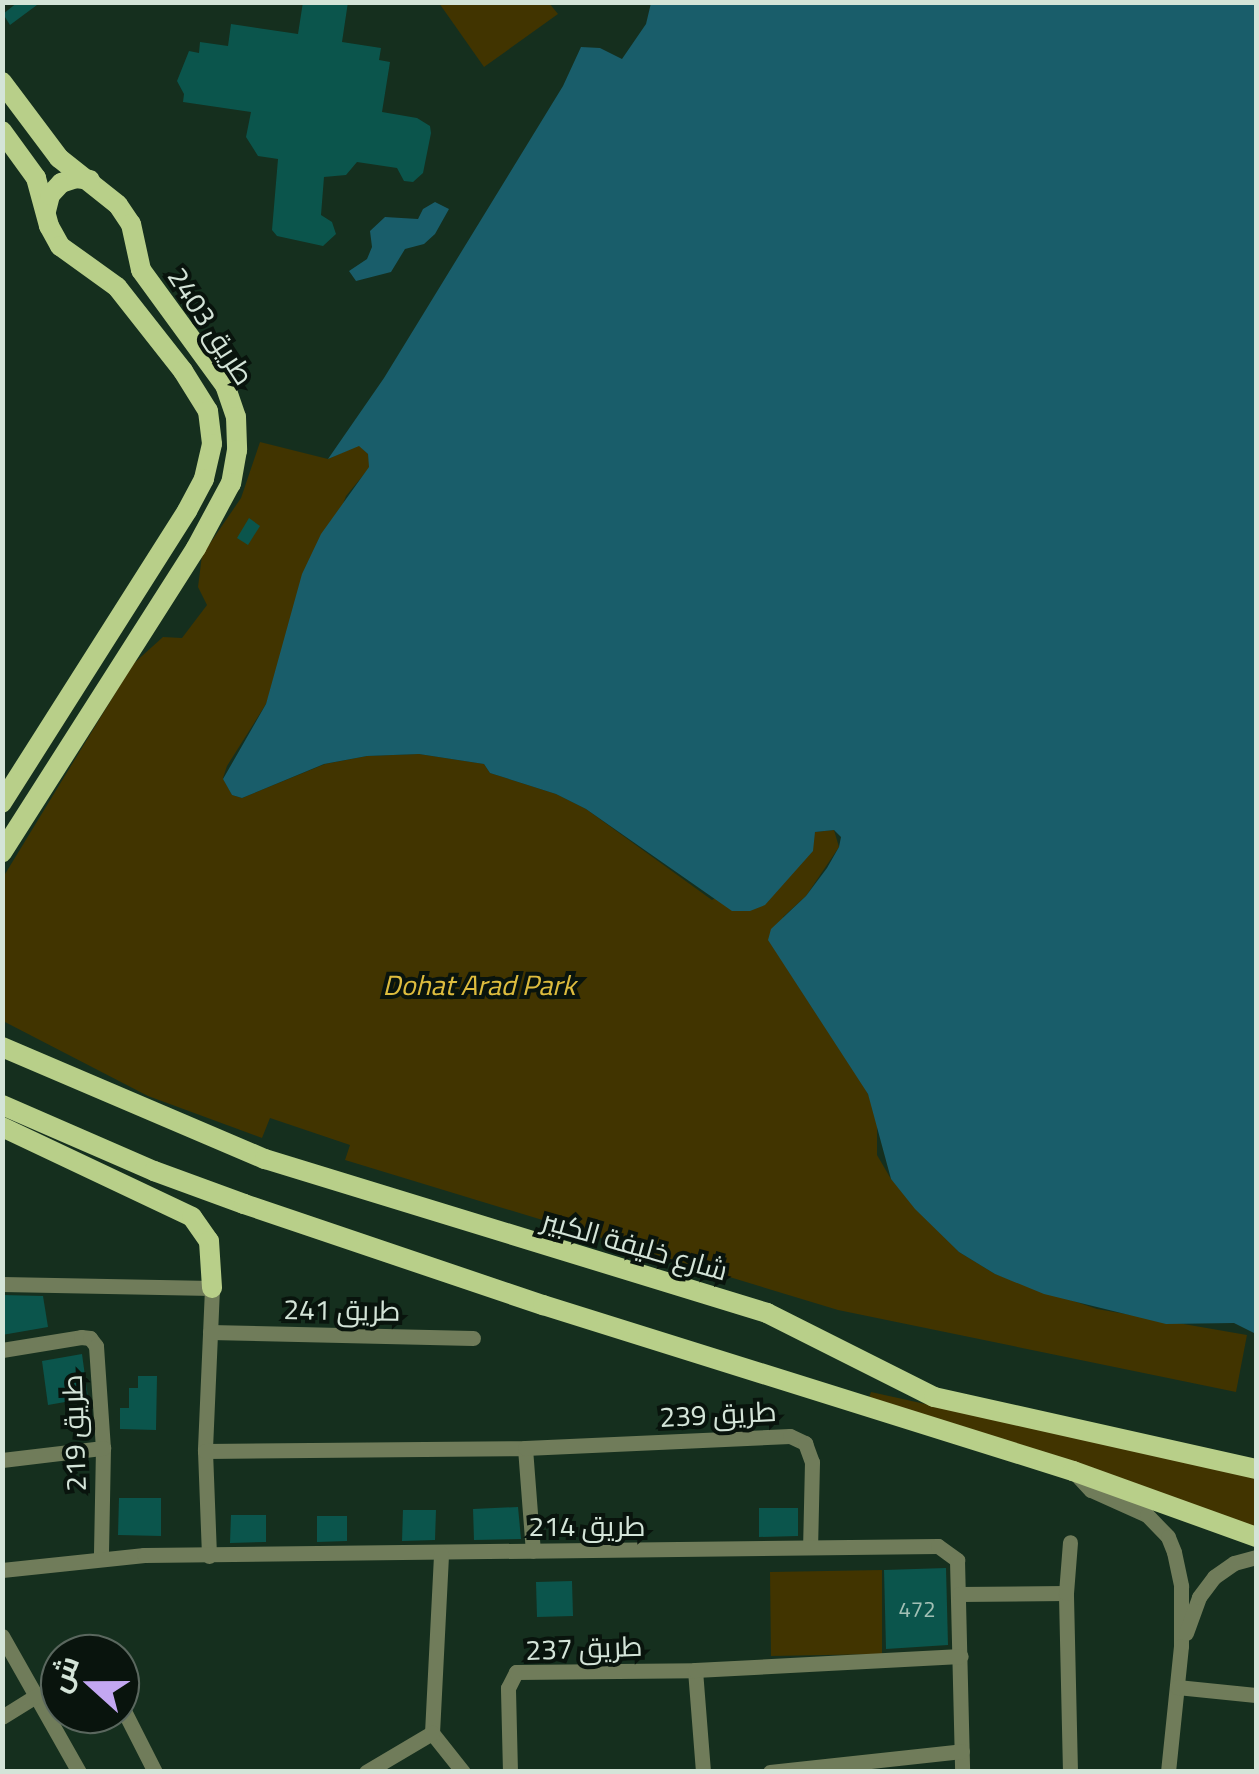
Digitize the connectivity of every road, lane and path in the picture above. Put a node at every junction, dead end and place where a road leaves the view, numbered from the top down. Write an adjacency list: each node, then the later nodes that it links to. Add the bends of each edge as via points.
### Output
1 (2, 82): 2 (main road, طريق 2403)
2 (10, 110): 4 (main road, طريق 2403)
3 (2, 131): 5 (main road, طريق 2403, via 36,178)
4 (92, 181): 5 (main road, via 61,183); 6 (main road, طريق 2403, via 118,205)
5 (46, 211): 7 (main road, طريق 2403, via 60,246)
6 (133, 239): 7 (main road, via 118,265); 9 (main road, طريق 2403, via 142,270 224,386 237,432 231,483)
7 (87, 267): 8 (main road, طريق 2403, via 117,288 208,410 212,444 204,479)
8 (133, 600): 9 (main road); 10 (main road, طريق 2403)
9 (154, 614): 11 (main road, طريق 2403)
10 (2, 803)
11 (2, 853)
12 (8, 1048): 24 (main road, شارع خليفة الكبير, via 264,1159 767,1313 934,1397)
13 (2, 1105): 25 (main road, via 244,1204)
14 (2, 1127): 16 (main road, via 192,1217 210,1240)
15 (2, 1284): 16 (street)
16 (212, 1288): 17 (street)
17 (210, 1332): 18 (street, طريق 241); 22 (street)
18 (473, 1338)
19 (2, 1350): 20 (street, طريق 219, via 90,1338 96,1346)
20 (103, 1448): 23 (street); 33 (street, طريق 219)
21 (526, 1448): 22 (street, طريق 239); 28 (street, طريق 239, via 798,1438 812,1462); 29 (street)
22 (205, 1451): 31 (street)
23 (2, 1460)
24 (1256, 1469)
25 (1072, 1471): 26 (main road); 38 (street, via 1091,1490 1147,1515 1168,1537 1179,1569)
26 (1256, 1537)
27 (1070, 1542): 35 (street)
28 (810, 1547): 29 (street, طريق 214); 36 (street, طريق 214, via 938,1546 957,1560)
29 (534, 1552): 30 (street, طريق 214)
30 (441, 1553): 31 (street, طريق 214); 45 (street)
31 (209, 1556): 33 (street, طريق 214)
32 (1256, 1556): 38 (street, via 1234,1563 1206,1587)
33 (101, 1557): 34 (street, طريق 214)
34 (2, 1570)
35 (1066, 1593): 36 (street); 56 (street)
36 (959, 1594): 39 (street, طريق 214)
37 (2, 1636): 43 (street)
38 (1181, 1646): 41 (street)
39 (962, 1656): 40 (street, طريق 237); 47 (street, طريق 214)
40 (695, 1670): 52 (street, طريق 237, via 516,1672 508,1688); 53 (street)
41 (1177, 1687): 42 (street); 57 (street)
42 (1256, 1695)
43 (36, 1696): 44 (street); 49 (street)
44 (2, 1716)
45 (432, 1733): 50 (street); 51 (street)
46 (132, 1734): 48 (street)
47 (962, 1751): 54 (street); 55 (street, طريق 214)
48 (147, 1769)
49 (79, 1772)
50 (366, 1772)
51 (463, 1772)
52 (510, 1772)
53 (703, 1772)
54 (770, 1772)
55 (962, 1772)
56 (1070, 1772)
57 (1168, 1772)

